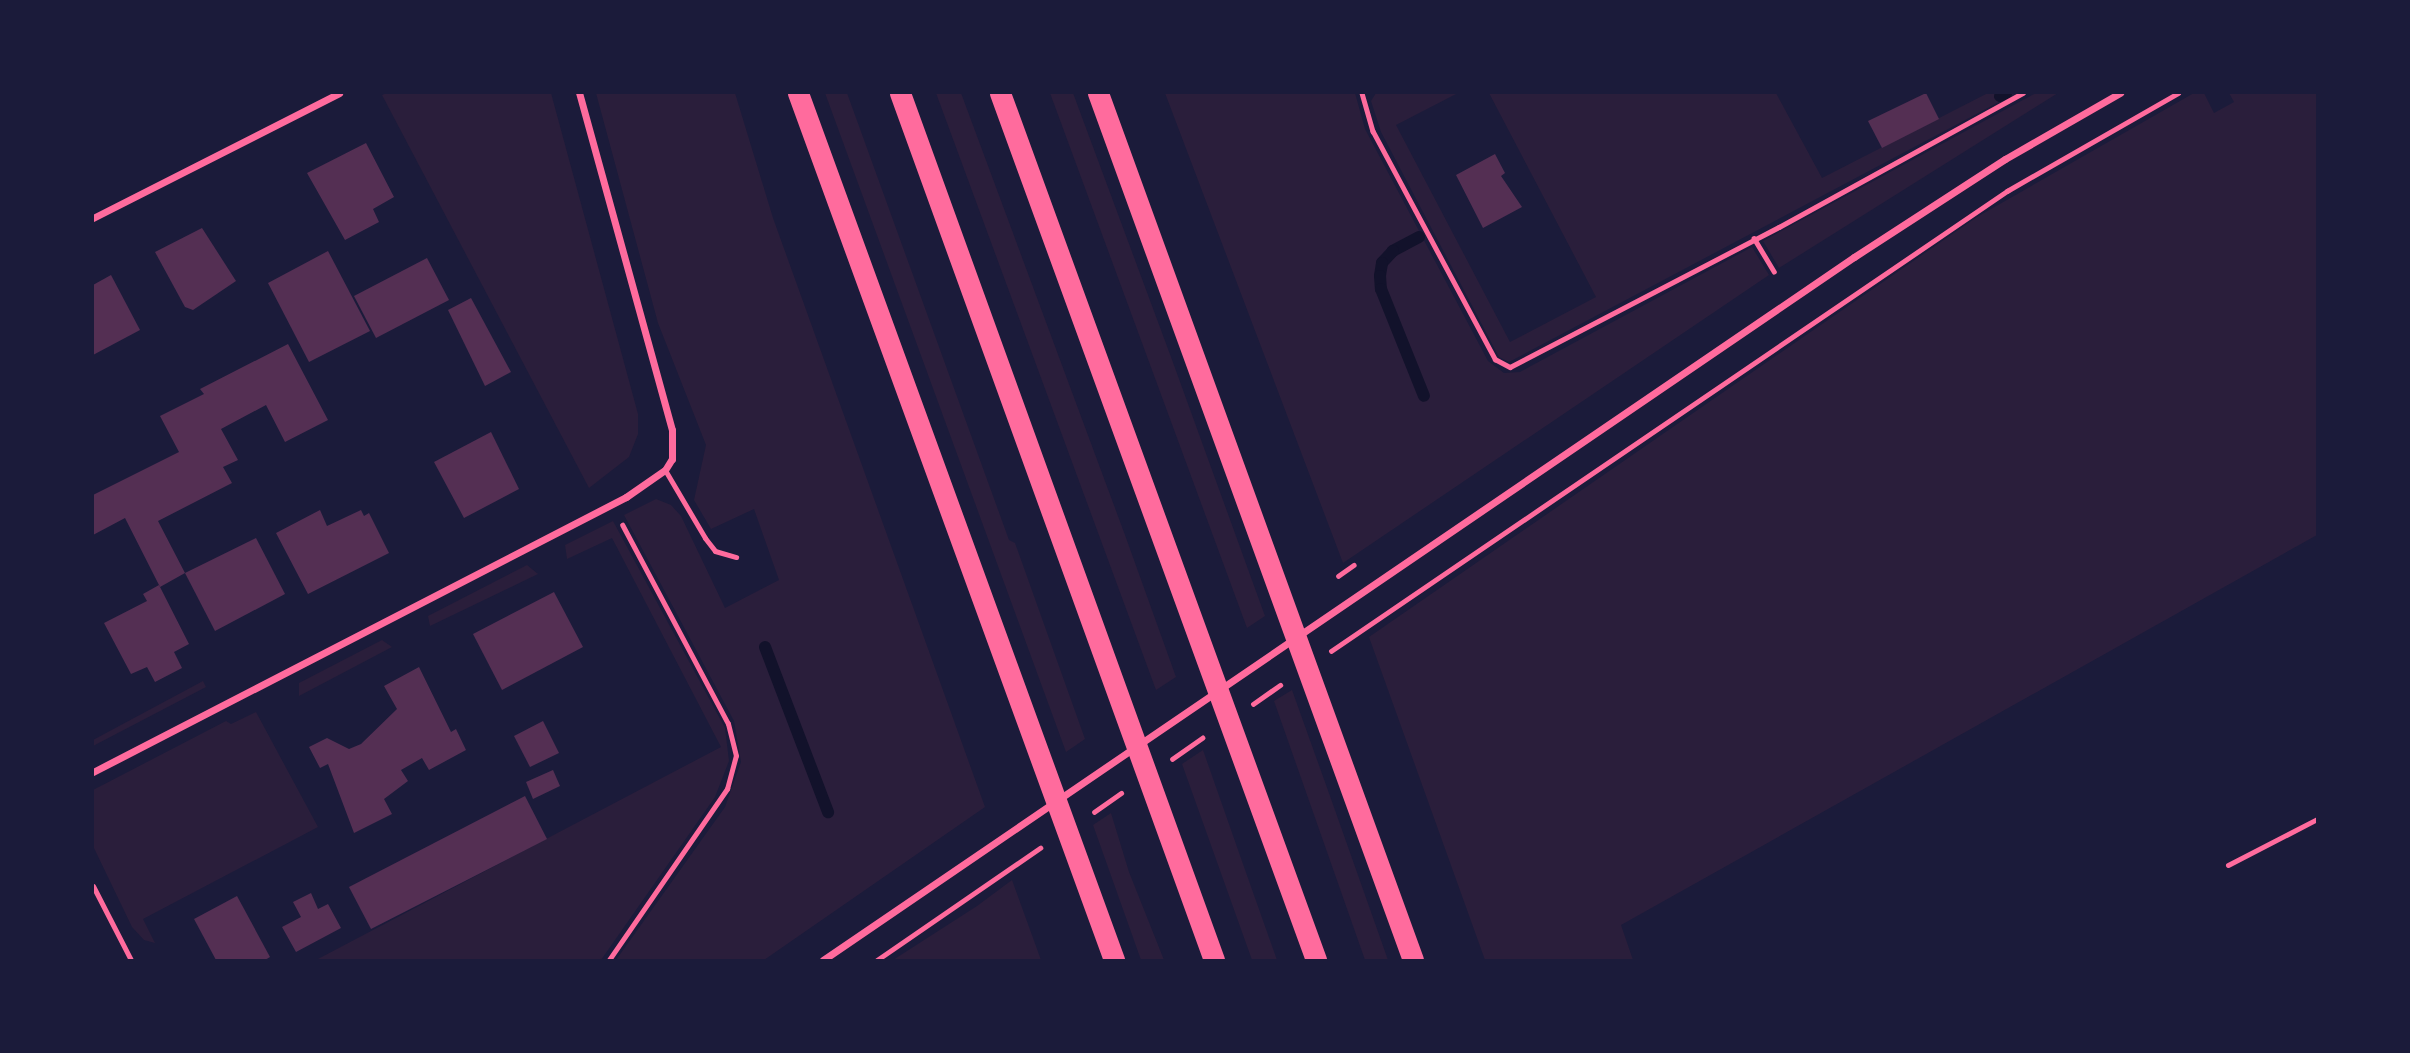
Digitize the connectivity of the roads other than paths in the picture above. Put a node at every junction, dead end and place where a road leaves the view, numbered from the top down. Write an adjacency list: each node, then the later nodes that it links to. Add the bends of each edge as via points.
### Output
1 (340, 93): 8 (street)
2 (579, 93): 9 (street, via 672,430 672,459)
3 (798, 93): 17 (highway)
4 (900, 93): 18 (highway)
5 (1000, 93): 19 (highway)
6 (1098, 93): 20 (highway)
7 (2120, 93): 16 (street, via 2005,159 1865,249)
8 (93, 218)
9 (665, 470): 10 (lane, via 715,551); 11 (street, via 626,497)
10 (736, 557)
11 (93, 772)
12 (2317, 820): 13 (lane)
13 (2228, 865)
14 (93, 886): 15 (lane)
15 (131, 960)
16 (823, 960)
17 (1114, 960)
18 (1214, 960)
19 (1316, 960)
20 (1413, 960)

